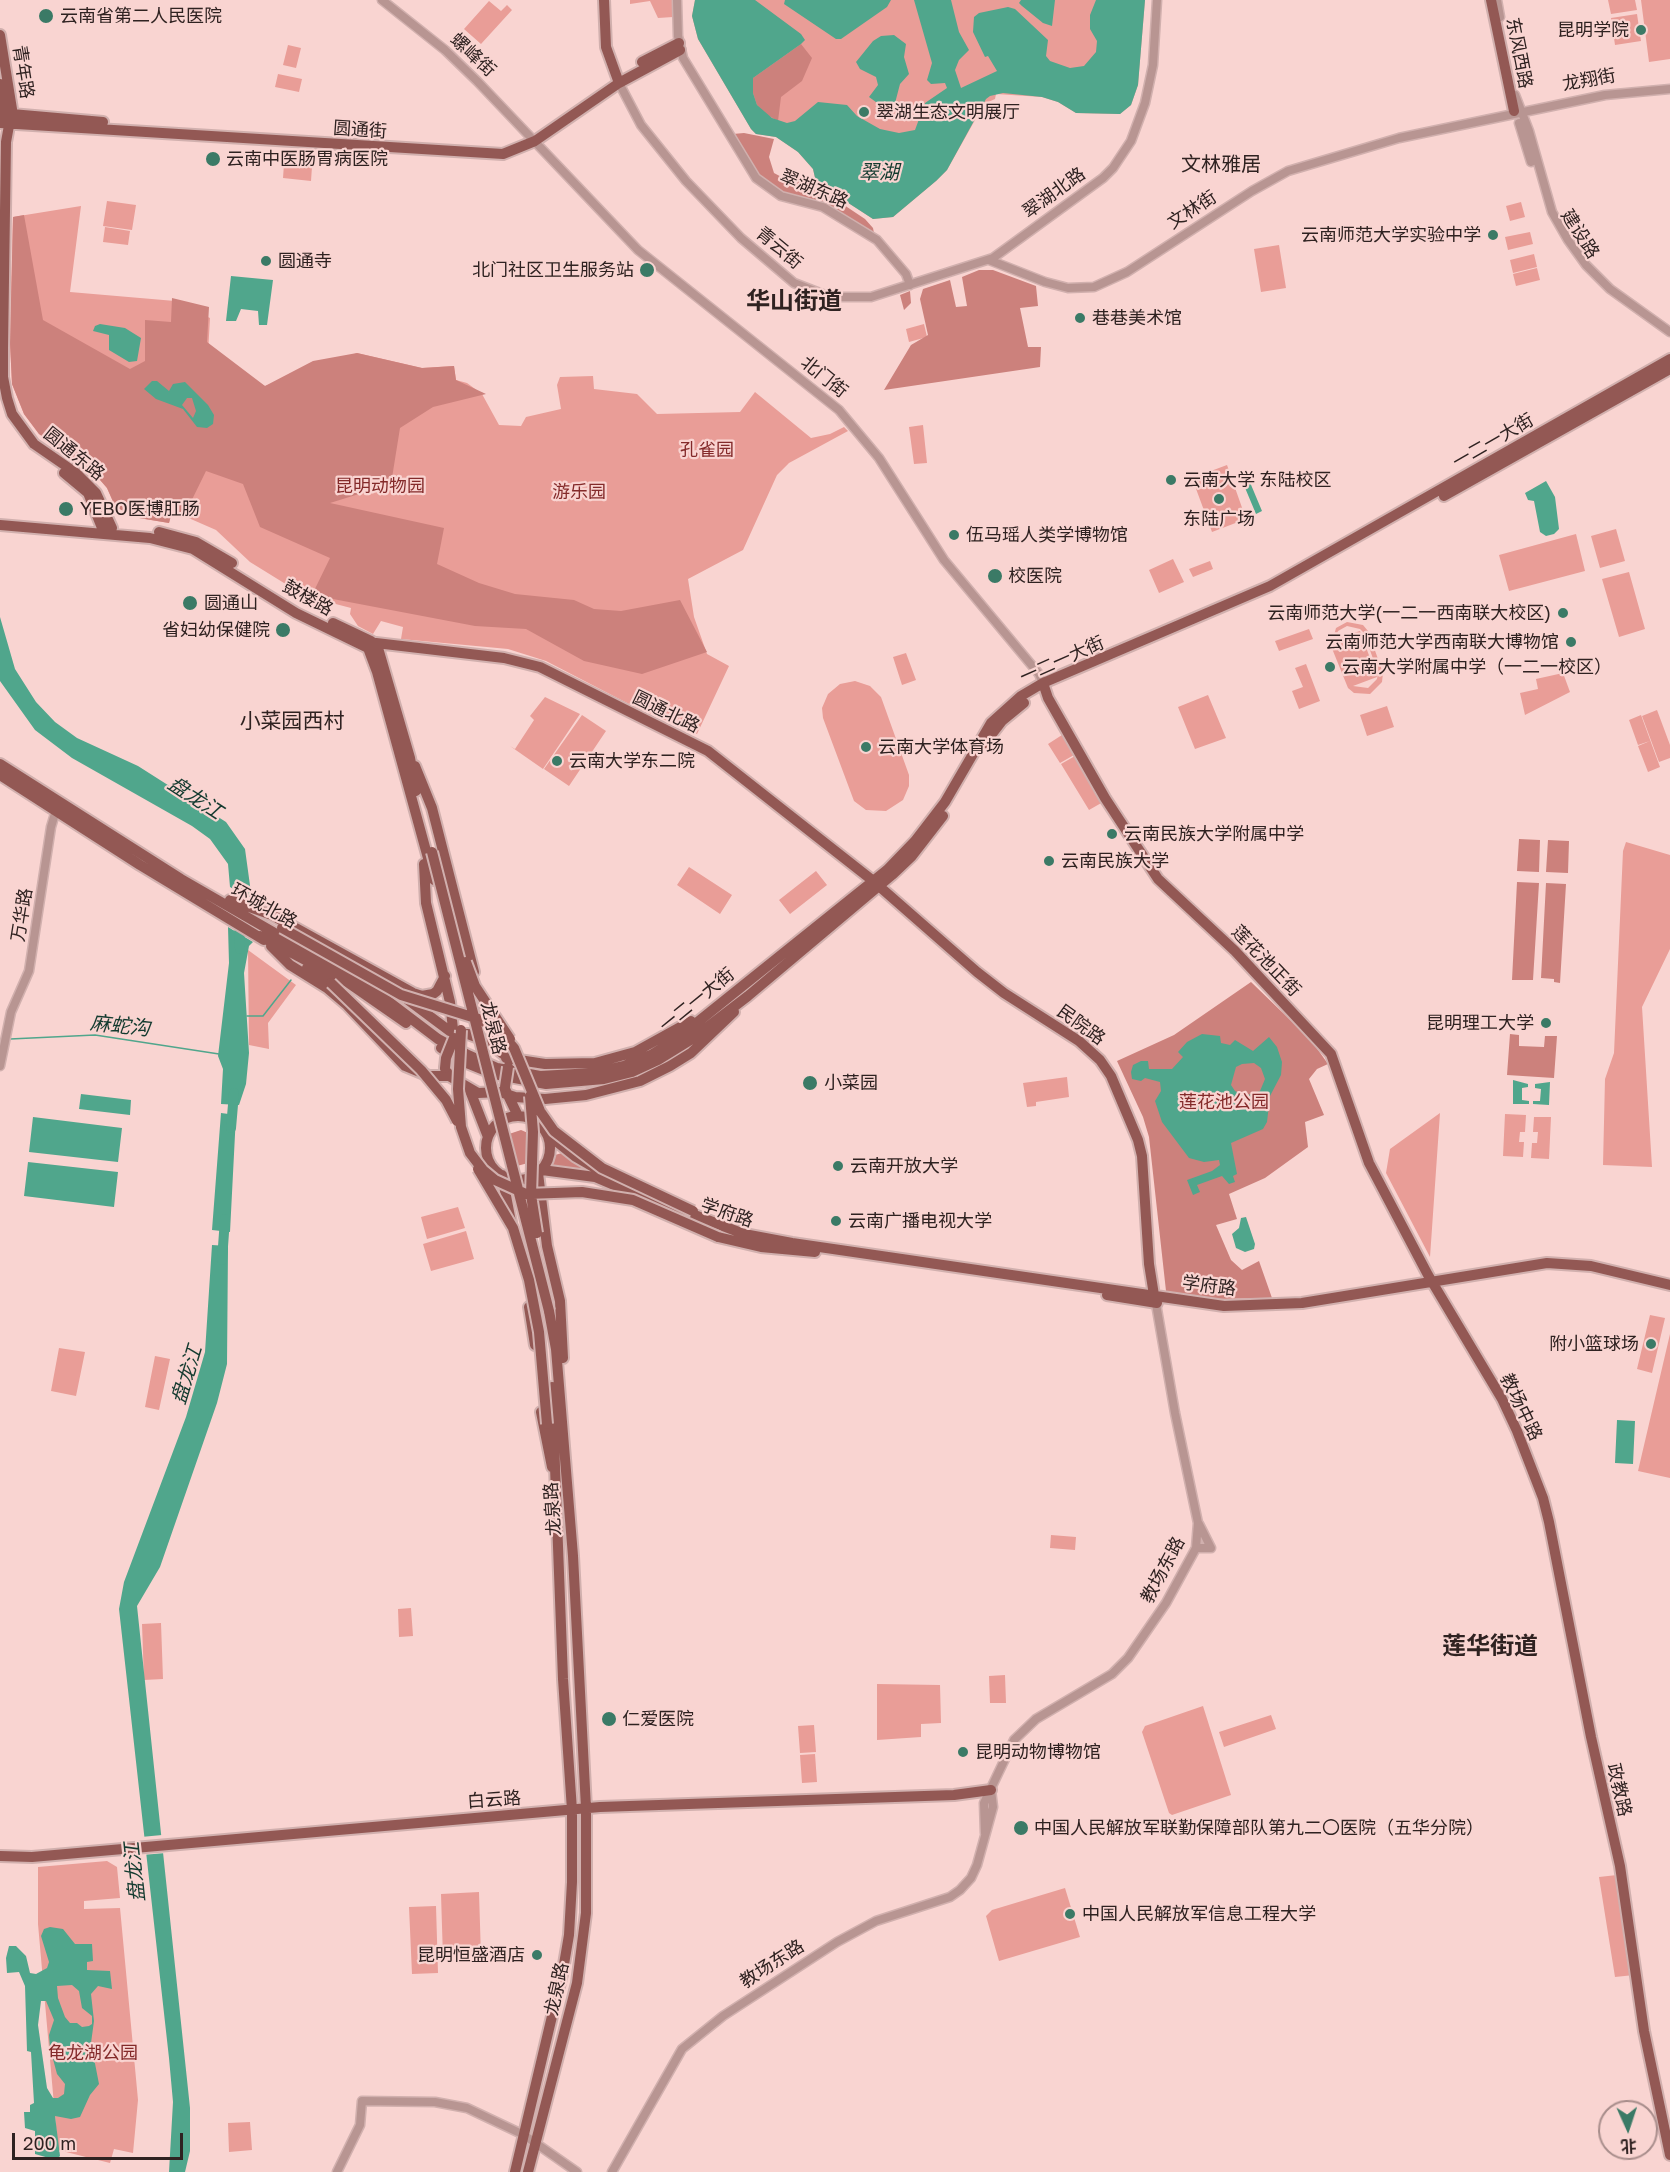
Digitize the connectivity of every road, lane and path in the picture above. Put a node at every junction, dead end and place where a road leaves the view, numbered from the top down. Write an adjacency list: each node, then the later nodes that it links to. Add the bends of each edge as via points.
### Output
1 (382, 0): 14 (street, 螺峰街, via 445,50)
2 (602, 0): 9 (main road, via 606,47)
3 (677, 0): 8 (street)
4 (1157, 0): 15 (street, 翠湖北路, via 1153,65 1142,115 1131,141 1103,178)
5 (1491, 0): 12 (main road, 东风西路)
6 (1497, 0): 12 (street, 东风西路)
7 (0, 35): 13 (main road, 青年路, via 12,101)
8 (680, 47): 9 (main road, 圆通街); 16 (street, 翠湖东路, via 756,178 781,196 823,207 878,240 906,274)
9 (616, 81): 14 (main road, 圆通街); 16 (street, 青云街, via 638,127 703,205 793,286 830,302 851,303 892,296)
10 (0, 84): 13 (main road, 青年路)
11 (1670, 88): 12 (street, 龙翔街, via 1605,92)
12 (1518, 113): 15 (street, 文林街, via 1399,133 1287,166 1125,269 1094,284 1068,285); 17 (street, 建设路, via 1529,131 1552,212 1568,240 1610,289); 18 (street, 建设路, via 1546,214 1563,243 1606,294)
13 (4, 118): 14 (main road, 圆通街, via 503,154); 24 (main road, 圆通东路, via 3,377 7,398 12,414 34,444 76,473 96,493)
14 (531, 139): 26 (street, 北门街, via 644,256 839,410 879,458 944,560 1039,674)
15 (996, 258): 16 (street, 翠湖北路)
16 (910, 285)
17 (1670, 332)
18 (1670, 338)
19 (1670, 359): 26 (main road, 一二一大街, via 1270,586)
20 (1670, 369): 26 (main road, 一二一大街, via 1272,591 1169,638)
21 (0, 398): 24 (main road, 圆通东路, via 16,435 40,459 88,493)
22 (0, 519): 24 (main road, 鼓楼路)
23 (0, 525): 24 (main road, 鼓楼路)
24 (108, 530): 25 (main road, 鼓楼路, via 193,549 296,613)
25 (375, 650): 27 (main road); 31 (main road, via 377,672); 33 (main road, 圆通北路, via 401,648 504,658 540,667 708,752)
26 (1044, 686): 33 (main road, 一二一大街, via 1002,710 945,802); 58 (main road, 莲花池正街, via 1106,798 1158,879 1235,951 1326,1046 1337,1065 1370,1163)
27 (410, 758): 42 (main road, bridge, via 470,976 507,1030); 44 (main road, via 432,808 467,949); 61 (main road, 龙泉路, bridge)
28 (0, 764): 30 (main road, 环城北路)
29 (0, 775): 30 (main road, 环城北路)
30 (58, 806): 34 (main road, 环城北路); 34 (main road, 环城北路, via 140,865); 43 (street, 万华路, via 29,971 7,1030)
31 (423, 843): 32 (main road); 38 (main road, via 426,903)
32 (431, 881): 50 (main road, bridge, via 458,1007 462,1045); 61 (main road, 龙泉路, bridge)
33 (876, 883): 39 (main road, 一二一大街); 40 (main road, 一二一大街); 60 (main road, 民院路, via 995,986 1079,1041 1111,1076 1142,1156 1149,1264)
34 (223, 904): 35 (main road, 环城北路); 36 (main road)
35 (249, 911): 37 (main road, via 272,915); 42 (main road, bridge, via 401,995 482,1020); 44 (main road, 环城北路, via 372,989 438,1039 466,1054)
36 (260, 936): 44 (main road, 环城北路, via 347,982 457,1059); 45 (main road, via 290,964 346,1005 405,1066 429,1076); 50 (main road, bridge, via 331,983 373,1021 435,1086)
37 (375, 973): 38 (main road, via 422,996 437,991); 41 (main road)
38 (445, 976): 41 (main road)
39 (748, 996): 44 (main road, 一二一大街, via 692,1039 632,1072 575,1083 546,1084); 49 (main road, via 691,1053 655,1074 610,1091 545,1099)
40 (721, 1002): 44 (main road, via 645,1047 616,1058 595,1063); 44 (main road, 一二一大街, via 674,1041 624,1066 566,1076)
41 (455, 1037): 44 (main road, via 468,1034 489,1042); 45 (main road, bridge, via 446,1058)
42 (514, 1048): 46 (main road, bridge)
43 (0, 1066)
44 (509, 1066): 48 (main road, bridge)
45 (447, 1072): 47 (main road)
46 (529, 1087): 56 (main road, 学府路, bridge, via 554,1131 602,1168); 61 (main road, bridge, via 532,1212)
47 (469, 1088): 48 (main road, via 478,1093); 52 (main road)
48 (504, 1091): 49 (main road)
49 (516, 1107): 51 (main road); 52 (main road)
50 (460, 1127): 53 (main road, bridge)
51 (546, 1133): 54 (main road, via 550,1152); 56 (main road, 学府路, via 595,1169)
52 (489, 1137): 55 (main road, via 488,1158)
53 (470, 1153): 57 (main road, bridge, via 495,1180 526,1194 610,1195 633,1200 718,1237 761,1247); 63 (main road, bridge, via 513,1228 521,1251 539,1332)
54 (540, 1172): 55 (main road, via 520,1180); 57 (main road, 学府路, via 595,1177 725,1231); 62 (main road, via 547,1246 560,1301 564,1376)
55 (502, 1175): 63 (main road, via 534,1334 542,1426)
56 (744, 1234): 60 (main road, 学府路)
57 (824, 1253): 60 (main road, 学府路)
58 (1432, 1281): 59 (main road, 学府路, via 1561,1263); 60 (main road, 学府路, via 1272,1306); 66 (main road, 教场中路, via 1517,1431 1543,1498)
59 (1670, 1285)
60 (1156, 1299): 64 (street, 教场东路)
61 (549, 1312): 62 (main road, 龙泉路); 63 (main road, 龙泉路)
62 (561, 1403): 68 (main road, 龙泉路)
63 (554, 1471): 69 (main road, 龙泉路)
64 (1198, 1523): 65 (street, 教场东路); 65 (street, via 1211,1548)
65 (1196, 1548): 67 (street, 教场东路, via 1166,1603 1128,1658 1112,1674 1036,1719 1014,1740 1001,1761)
66 (1557, 1557): 73 (main road, 政教路, via 1623,1886 1644,2031)
67 (991, 1790): 68 (main road, 白云路, via 976,1794); 78 (street, 教场东路, via 993,1807 970,1878 955,1893 876,1921 837,1942 723,2016 682,2049)
68 (586, 1808): 69 (main road, 白云路); 72 (main road, 龙泉路, via 583,1946)
69 (572, 1810): 70 (main road, 白云路, via 32,1857); 71 (main road, 龙泉路, via 569,1935)
70 (0, 1856)
71 (524, 2135): 72 (street); 74 (street, via 488,2116 451,2104 362,2101 360,2125); 75 (main road, 龙泉路)
72 (535, 2146): 76 (main road, 龙泉路); 77 (street)
73 (1670, 2155)
74 (337, 2172)
75 (514, 2172)
76 (528, 2172)
77 (577, 2172)
78 (612, 2172)

